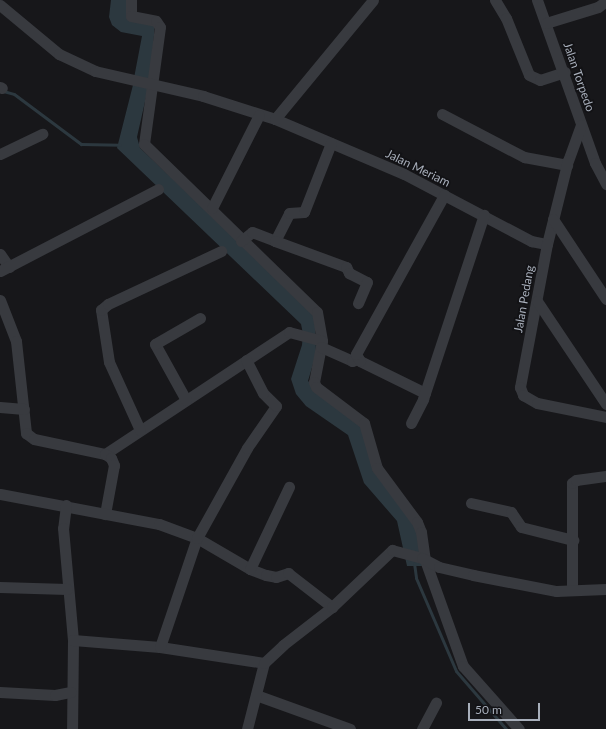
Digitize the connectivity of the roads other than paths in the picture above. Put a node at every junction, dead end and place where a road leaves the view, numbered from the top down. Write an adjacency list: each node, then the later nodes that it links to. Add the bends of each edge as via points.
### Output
1 (131, 0): 9 (street, via 130,15 156,21 160,27)
2 (495, 0): 8 (street, via 506,18 529,76 540,80)
3 (537, 0): 7 (street, Jalan Torpedo)
4 (370, 1): 12 (street)
5 (606, 1): 7 (street, via 598,7)
6 (0, 5): 9 (street, Jalan Meriam, via 60,54 95,71)
7 (546, 23): 8 (street, Jalan Torpedo)
8 (565, 72): 13 (street, Jalan Torpedo)
9 (152, 83): 10 (street, Jalan Meriam); 21 (street, via 144,144)
10 (259, 114): 12 (street, Jalan Meriam); 21 (street)
11 (442, 114): 17 (street, via 524,157)
12 (275, 119): 15 (street, Jalan Meriam)
13 (581, 125): 17 (street, Jalan Pedang); 18 (street, Jalan Torpedo, via 594,164)
14 (42, 134): 16 (street)
15 (331, 143): 20 (street, Jalan Meriam); 25 (street, via 305,211 289,213)
16 (0, 154)
17 (567, 165): 23 (street, Jalan Pedang)
18 (606, 184)
19 (158, 190): 29 (street)
20 (444, 194): 22 (street, Jalan Meriam); 36 (street, via 356,354)
21 (212, 208): 24 (street)
22 (484, 215): 26 (street, Jalan Meriam, via 531,241); 38 (street)
23 (553, 220): 26 (street, Jalan Pedang); 31 (street)
24 (241, 241): 25 (street, via 252,232); 35 (street, via 317,312)
25 (275, 241): 33 (street, via 346,267 349,273 366,282)
26 (547, 244): 32 (street, Jalan Pedang)
27 (221, 251): 45 (street, via 108,304 101,310 109,362)
28 (0, 254): 29 (street)
29 (5, 269)
30 (0, 300): 42 (street, via 16,341)
31 (606, 300)
32 (537, 301): 40 (street); 43 (street, Jalan Pedang, via 521,392 536,403)
33 (358, 303)
34 (200, 318): 39 (street, via 155,344)
35 (321, 343): 36 (street, via 352,361); 37 (street, via 289,332); 55 (street, via 314,382 316,387 364,423 377,468 417,522 421,532)
36 (358, 359): 38 (street)
37 (246, 360): 39 (street); 53 (street, via 263,393 276,406 247,448)
38 (425, 393): 44 (street)
39 (186, 400): 45 (street)
40 (606, 404)
41 (0, 407): 42 (street)
42 (24, 409): 46 (street, via 25,431 34,439)
43 (606, 416)
44 (411, 424)
45 (140, 430): 46 (street)
46 (105, 454): 52 (street, via 111,458 114,465)
47 (606, 476): 54 (street, via 573,482)
48 (289, 487): 56 (street)
49 (0, 494): 51 (street)
50 (471, 503): 54 (street, via 511,512 515,522 521,527)
51 (66, 506): 52 (street); 58 (street, via 63,528)
52 (105, 514): 53 (street, via 159,524)
53 (197, 538): 56 (street); 63 (street)
54 (573, 540): 60 (street)
55 (423, 559): 60 (street, via 439,567 473,575 556,591); 61 (street, via 396,549 387,553); 73 (street, via 463,666)
56 (250, 569): 61 (street, via 272,577 288,572)
57 (0, 587): 58 (street)
58 (67, 589): 62 (street)
59 (606, 589): 60 (street)
60 (572, 590)
61 (332, 607): 64 (street)
62 (73, 640): 63 (street); 66 (street)
63 (160, 647): 64 (street)
64 (264, 663): 67 (street)
65 (0, 692): 66 (street, via 55,695)
66 (71, 692): 69 (street)
67 (256, 695): 70 (street); 71 (street)
68 (436, 703): 72 (street)
69 (72, 729)
70 (247, 729)
71 (350, 729)
72 (422, 729)
73 (519, 729)

